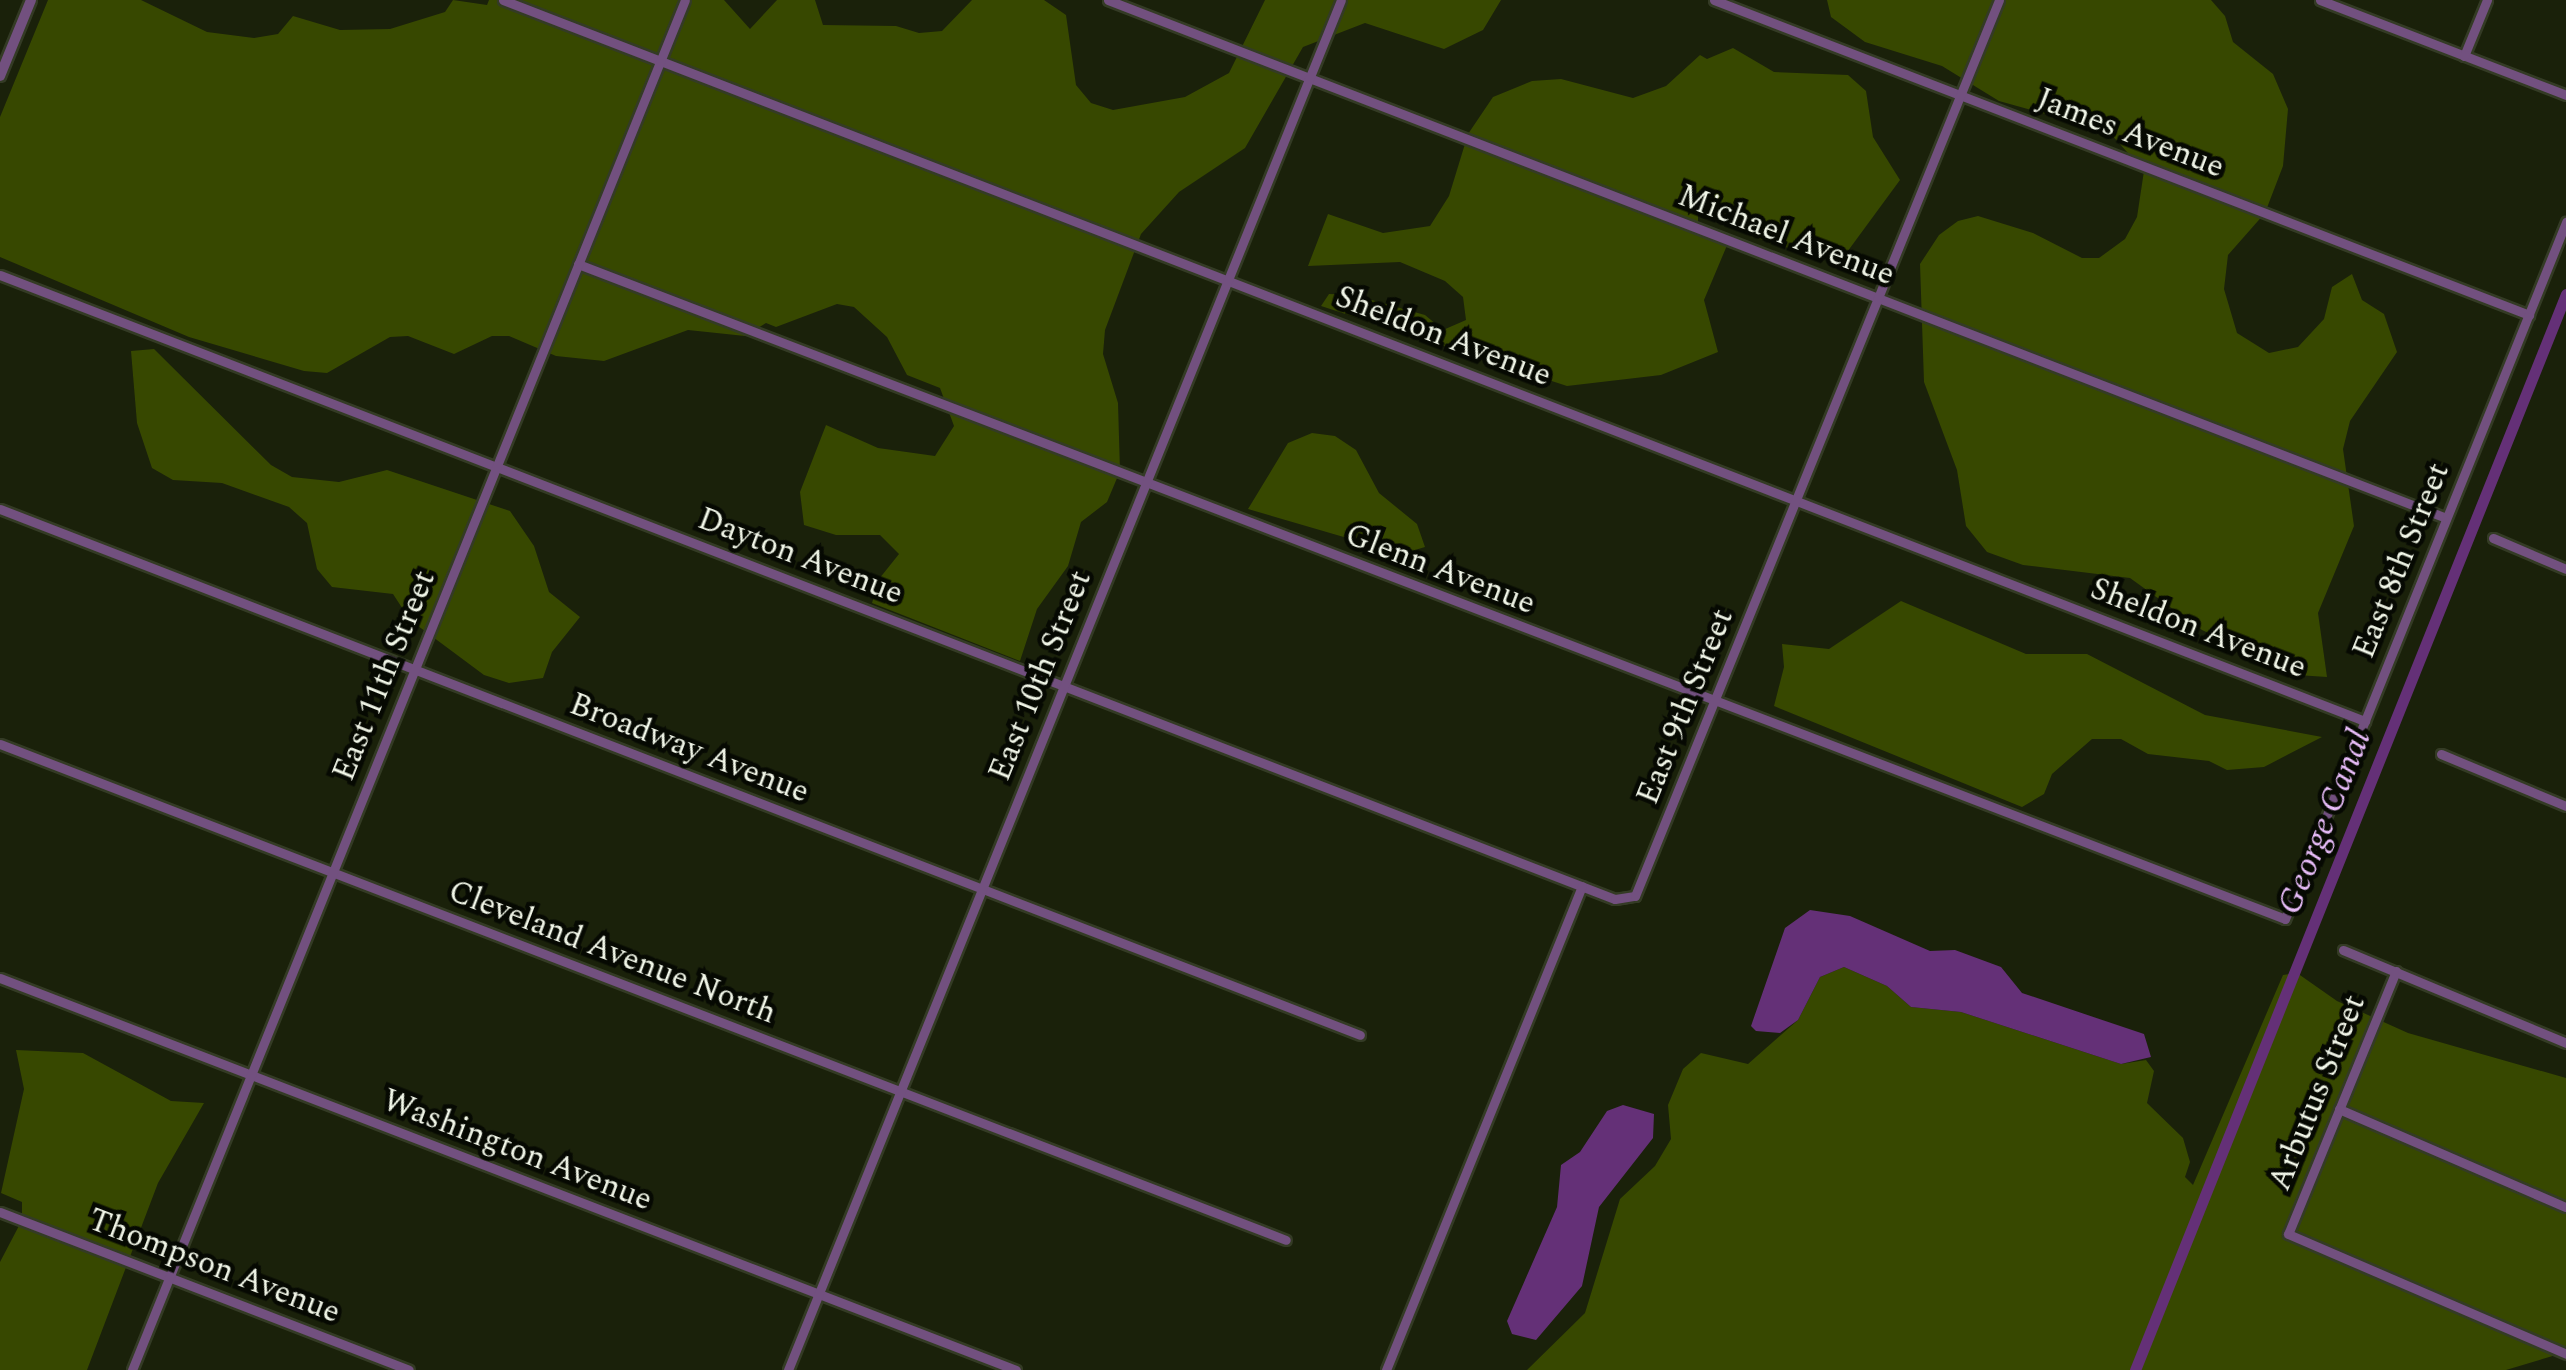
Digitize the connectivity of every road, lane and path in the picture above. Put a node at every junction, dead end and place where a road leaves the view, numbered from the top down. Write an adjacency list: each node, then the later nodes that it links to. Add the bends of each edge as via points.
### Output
1 (31, 0): 12 (street)
2 (503, 0): 11 (street, Sheldon Avenue)
3 (685, 0): 11 (street, East 11th Street)
4 (1108, 0): 13 (street, Michael Avenue)
5 (1341, 0): 13 (street, East 10th Street)
6 (1714, 0): 14 (street, James Avenue)
7 (1999, 0): 14 (street, East 9th Street)
8 (2320, 0): 10 (street)
9 (2487, 0): 10 (street)
10 (2464, 56): 15 (street)
11 (660, 60): 17 (street, East 11th Street); 19 (street, Sheldon Avenue)
12 (0, 76)
13 (1310, 78): 19 (street, East 10th Street); 20 (street, Michael Avenue)
14 (1961, 95): 20 (street, East 9th Street); 21 (street, James Avenue)
15 (2566, 95)
16 (2566, 222): 21 (street, East 8th Street)
17 (578, 264): 22 (street, East 11th Street); 23 (street, Glenn Avenue)
18 (0, 274): 22 (street, Dayton Avenue)
19 (1229, 280): 23 (street, East 10th Street); 24 (street, Sheldon Avenue)
20 (1879, 298): 24 (street, East 9th Street); 26 (street, Michael Avenue)
21 (2528, 315): 26 (street, East 8th Street)
22 (496, 467): 29 (street, East 11th Street); 30 (street, Dayton Avenue)
23 (1146, 483): 30 (street, East 10th Street); 31 (street, Glenn Avenue)
24 (1797, 501): 31 (street, East 9th Street); 32 (street, Sheldon Avenue)
25 (0, 509): 29 (street, Broadway Avenue)
26 (2446, 518): 32 (street, East 8th Street)
27 (2493, 538): 28 (street)
28 (2566, 569)
29 (415, 669): 36 (street, East 11th Street); 38 (street, Broadway Avenue)
30 (1064, 686): 37 (street, Dayton Avenue); 38 (street, East 10th Street)
31 (1715, 704): 37 (street, East 9th Street, via 1635,896 1615,899); 39 (street, Glenn Avenue)
32 (2365, 720): 39 (street, East 8th Street)
33 (0, 744): 36 (street, Cleveland Avenue North)
34 (2441, 754): 35 (street)
35 (2566, 806)
36 (333, 872): 45 (street, East 11th Street); 46 (street, Cleveland Avenue North)
37 (1582, 886): 58 (street)
38 (982, 888): 43 (street, Broadway Avenue); 46 (street, East 10th Street)
39 (2285, 919)
40 (2344, 950): 41 (street)
41 (2396, 971): 44 (street); 47 (street, Arbutus Street)
42 (0, 978): 45 (street, Washington Avenue)
43 (1360, 1035)
44 (2566, 1043)
45 (251, 1075): 51 (street, East 11th Street); 52 (street, Washington Avenue)
46 (900, 1092): 50 (street, Cleveland Avenue North); 52 (street, East 10th Street)
47 (2339, 1109): 48 (street); 53 (street, Arbutus Street, via 2288,1234)
48 (2566, 1207)
49 (0, 1212): 51 (street, Thompson Avenue)
50 (1286, 1240)
51 (170, 1277): 54 (street, East 11th Street); 55 (street, Thompson Avenue)
52 (818, 1294): 56 (street, East 10th Street); 57 (street, Washington Avenue)
53 (2566, 1354)
54 (132, 1370)
55 (409, 1370)
56 (788, 1370)
57 (1016, 1370)
58 (1386, 1370)

